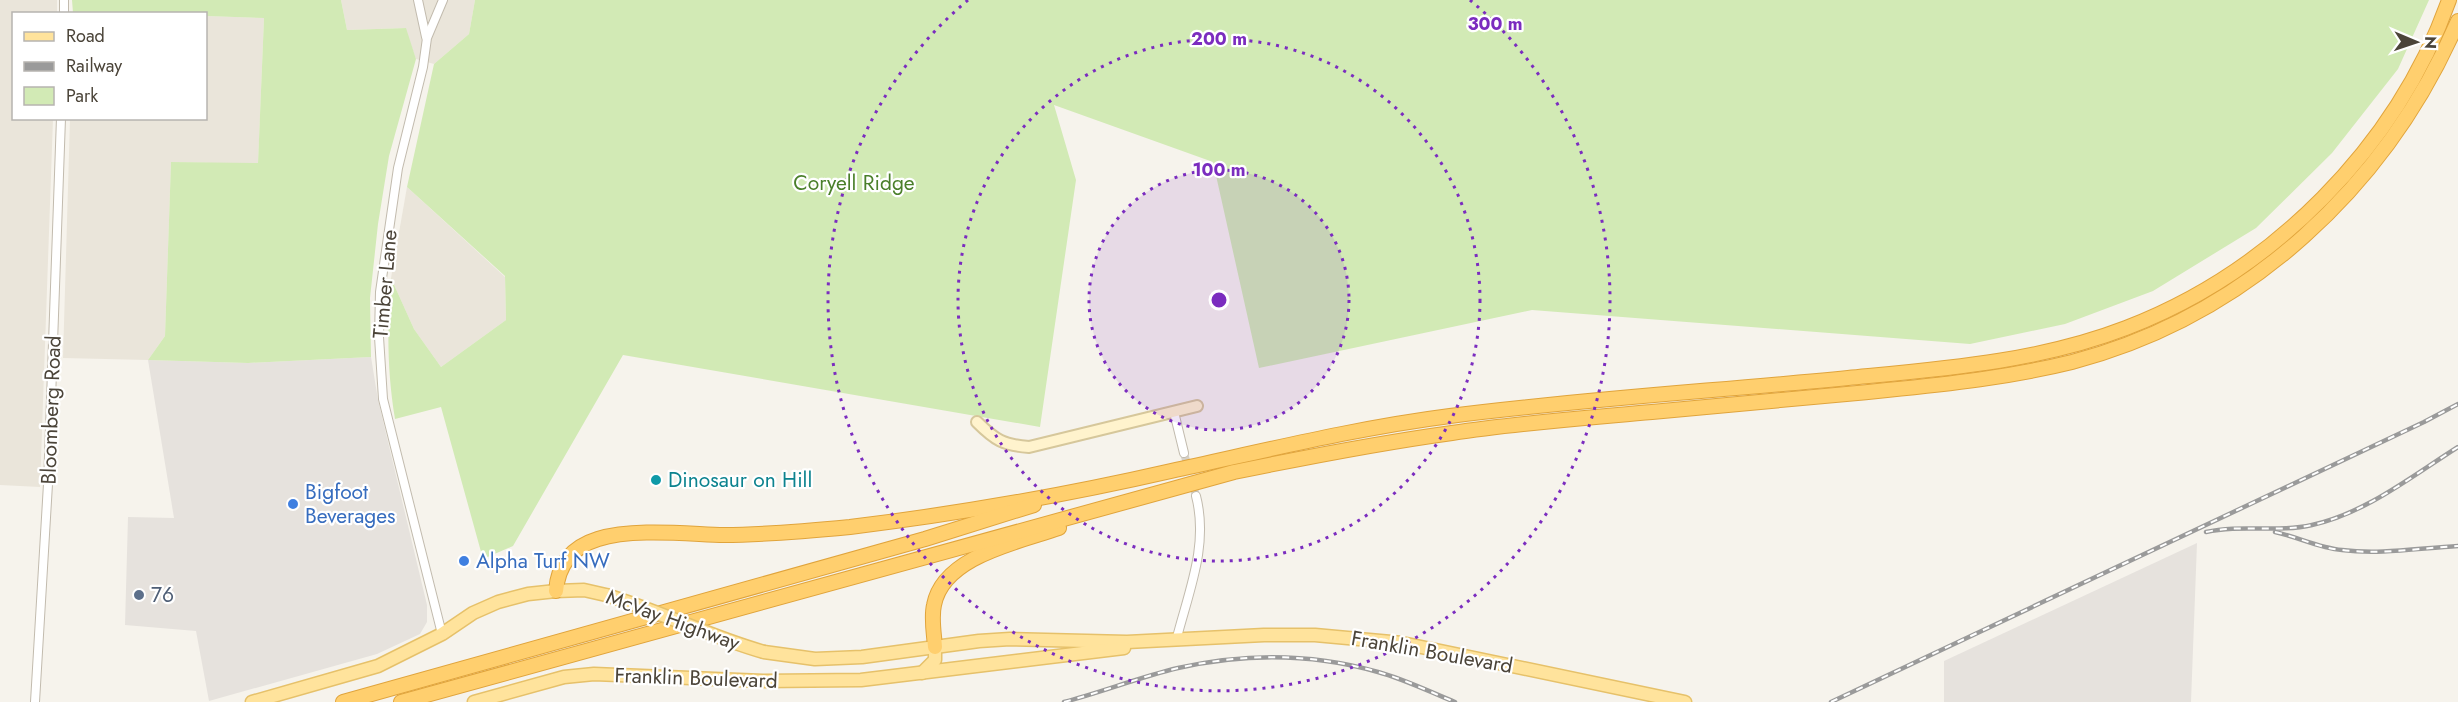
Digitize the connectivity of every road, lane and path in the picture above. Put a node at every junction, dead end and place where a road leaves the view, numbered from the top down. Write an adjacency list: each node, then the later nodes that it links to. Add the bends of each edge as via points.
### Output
1 (418, 0): 5 (street, Timber Lane)
2 (443, 0): 5 (street, Timber Lane)
3 (2449, 0): 12 (highway, via 2405,92 2350,167 2310,210 2288,232 2224,279 2127,328 2037,354 1943,369 1448,416 1263,449)
4 (2458, 21): 11 (highway, via 2423,94 2397,133 2363,177 2306,236 2228,294 2161,330 2117,348 2072,362 1978,380 1456,432 1346,449)
5 (427, 38): 15 (street, Timber Lane, via 398,168 380,292 378,337 383,399)
6 (61, 120): 19 (street, Bloomberg Road, via 48,484)
7 (1197, 406): 8 (street)
8 (1174, 412): 9 (street, via 1029,447 993,438); 10 (street)
9 (977, 422)
10 (1184, 453)
11 (1174, 488): 17 (highway, via 989,552 962,565 945,582 933,605); 22 (highway)
12 (1088, 489): 14 (highway, via 851,526 758,535 623,534 601,538 580,546 565,559 557,574); 21 (highway)
13 (1196, 496): 16 (street, via 1201,541)
14 (556, 591): 15 (main road, McVay Highway, via 498,602); 17 (main road, McVay Highway, bridge, via 584,590 606,595 764,652 815,659)
15 (442, 634): 20 (main road, McVay Highway, via 378,666)
16 (1176, 641): 17 (main road, Franklin Boulevard, via 1010,639); 18 (main road, Franklin Boulevard); 24 (main road, Franklin Boulevard, via 1290,634 1378,640)
17 (935, 646): 18 (main road, via 932,665)
18 (921, 674): 23 (main road, Franklin Boulevard, via 861,680 763,681 594,674 564,677)
19 (35, 702)
20 (252, 702)
21 (343, 702)
22 (401, 702)
23 (474, 702)
24 (1685, 702)

